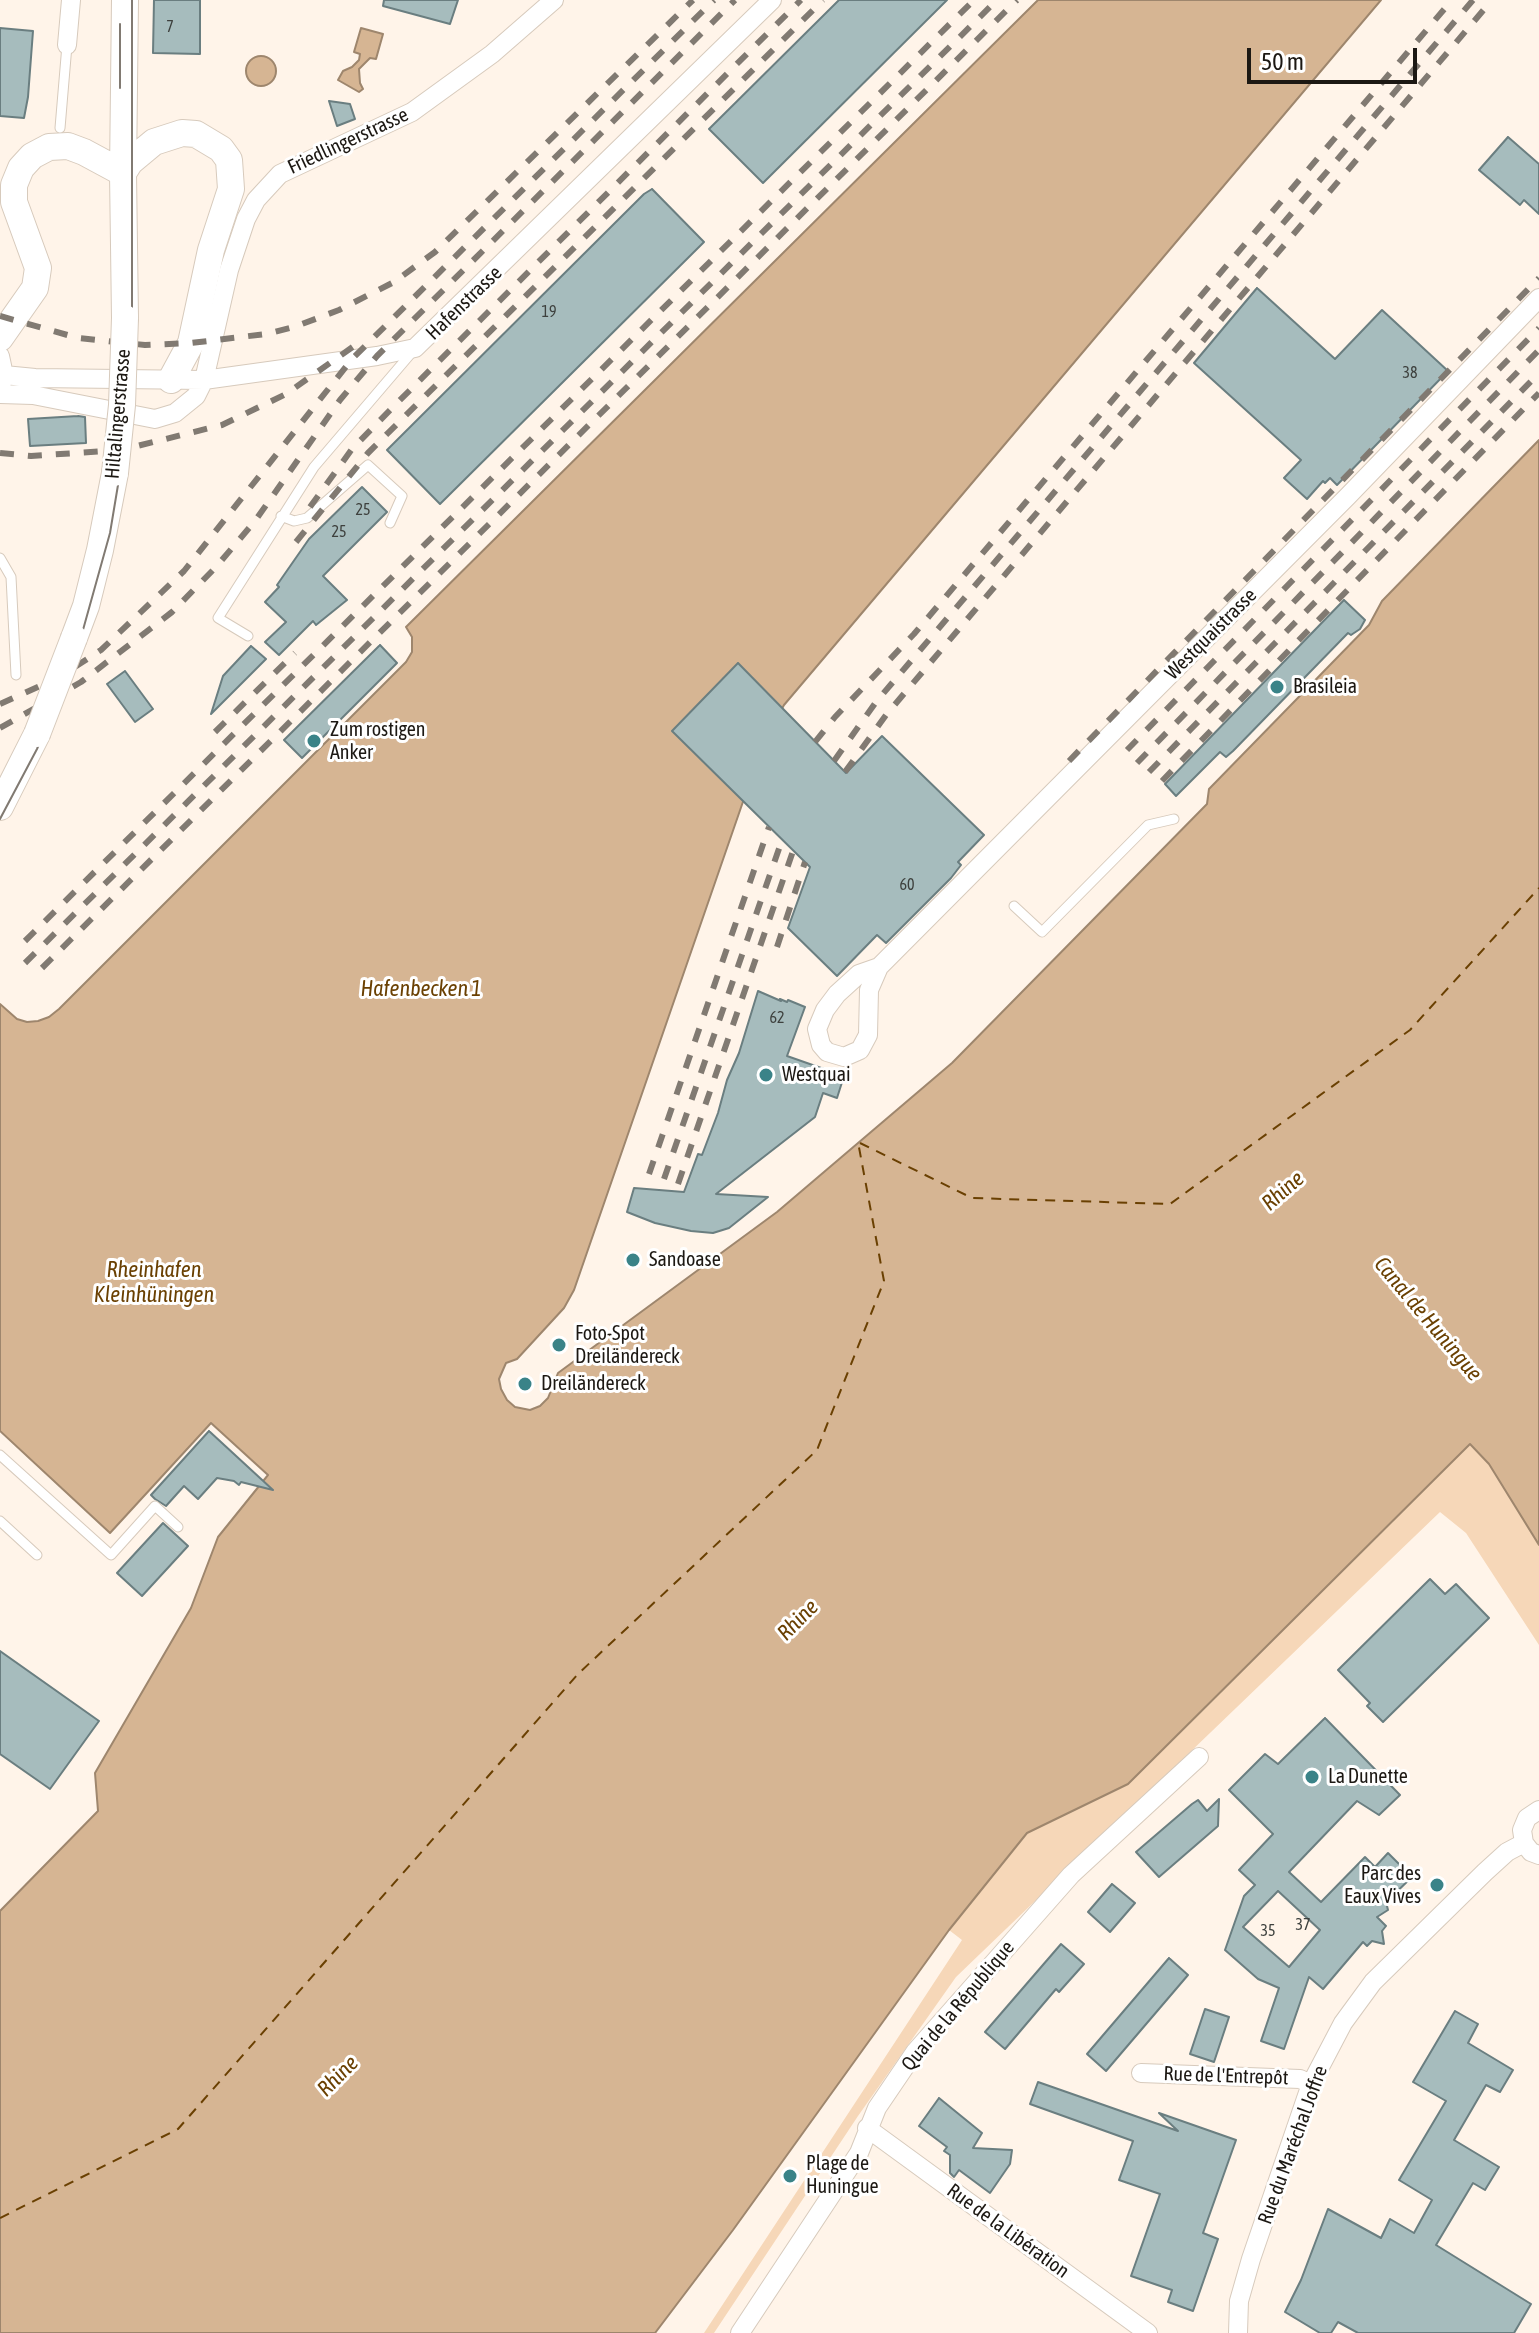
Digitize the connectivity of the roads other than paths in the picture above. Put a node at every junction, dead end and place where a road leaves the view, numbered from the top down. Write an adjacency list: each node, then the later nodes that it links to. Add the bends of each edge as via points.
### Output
1 (71, 0): 5 (street)
2 (125, 0): 7 (main road, Hiltalingerstrasse)
3 (554, 0): 13 (street, Friedlingerstrasse, via 492,54 412,112 280,174 256,200 229,270)
4 (772, 0): 10 (street, Hafenstrasse)
5 (67, 45): 6 (lane)
6 (60, 128)
7 (123, 173): 9 (main road, via 68,146 38,152 21,168 14,202 38,268 35,288); 12 (main road, via 154,142 182,133 196,134 229,160 231,189 211,250 191,343); 20 (main road, Hiltalingerstrasse, bridge, via 122,405 106,523 86,606 37,734)
8 (1539, 298): 23 (street, Westquaistrasse)
9 (0, 338)
10 (415, 348): 13 (street, Hafenstrasse); 15 (lane, via 328,450)
11 (0, 356): 14 (street)
12 (171, 380): 13 (street, Hafenstrasse); 14 (street, Hafenstrasse, via 35,378)
13 (204, 380): 14 (street, via 196,396 175,413 155,419)
14 (1, 386)
15 (281, 516): 16 (lane, via 307,518 368,465 402,496); 18 (lane, via 218,618)
16 (390, 523)
17 (0, 558): 19 (lane, via 11,577)
18 (248, 636)
19 (16, 675)
20 (0, 807)
21 (1174, 819): 22 (lane, via 1148,825 1042,932)
22 (1014, 906)
23 (879, 967): 23 (street, Westquaistrasse, via 859,974 825,1010 817,1029 827,1052 853,1055 865,1043 869,990)
24 (0, 1455): 26 (lane, via 111,1555 155,1506)
25 (0, 1521): 27 (lane)
26 (178, 1527)
27 (37, 1555)
28 (1199, 1757): 34 (street, Quai de la République, via 1071,1875 998,1956 915,2052)
29 (1539, 1810): 30 (street, via 1527,1818)
30 (1524, 1843): 31 (street); 33 (street, Rue du Maréchal Joffre, via 1485,1872 1373,1982 1343,2023)
31 (1539, 1855)
32 (1141, 2073): 33 (street, Rue de l'Entrepôt, via 1300,2079)
33 (1311, 2084): 37 (street, Rue du Maréchal Joffre, via 1251,2259 1239,2301)
34 (867, 2128): 35 (street, Quai de la République, via 859,2153); 36 (street, Rue de la Libération)
35 (740, 2333)
36 (1148, 2333)
37 (1238, 2333)

